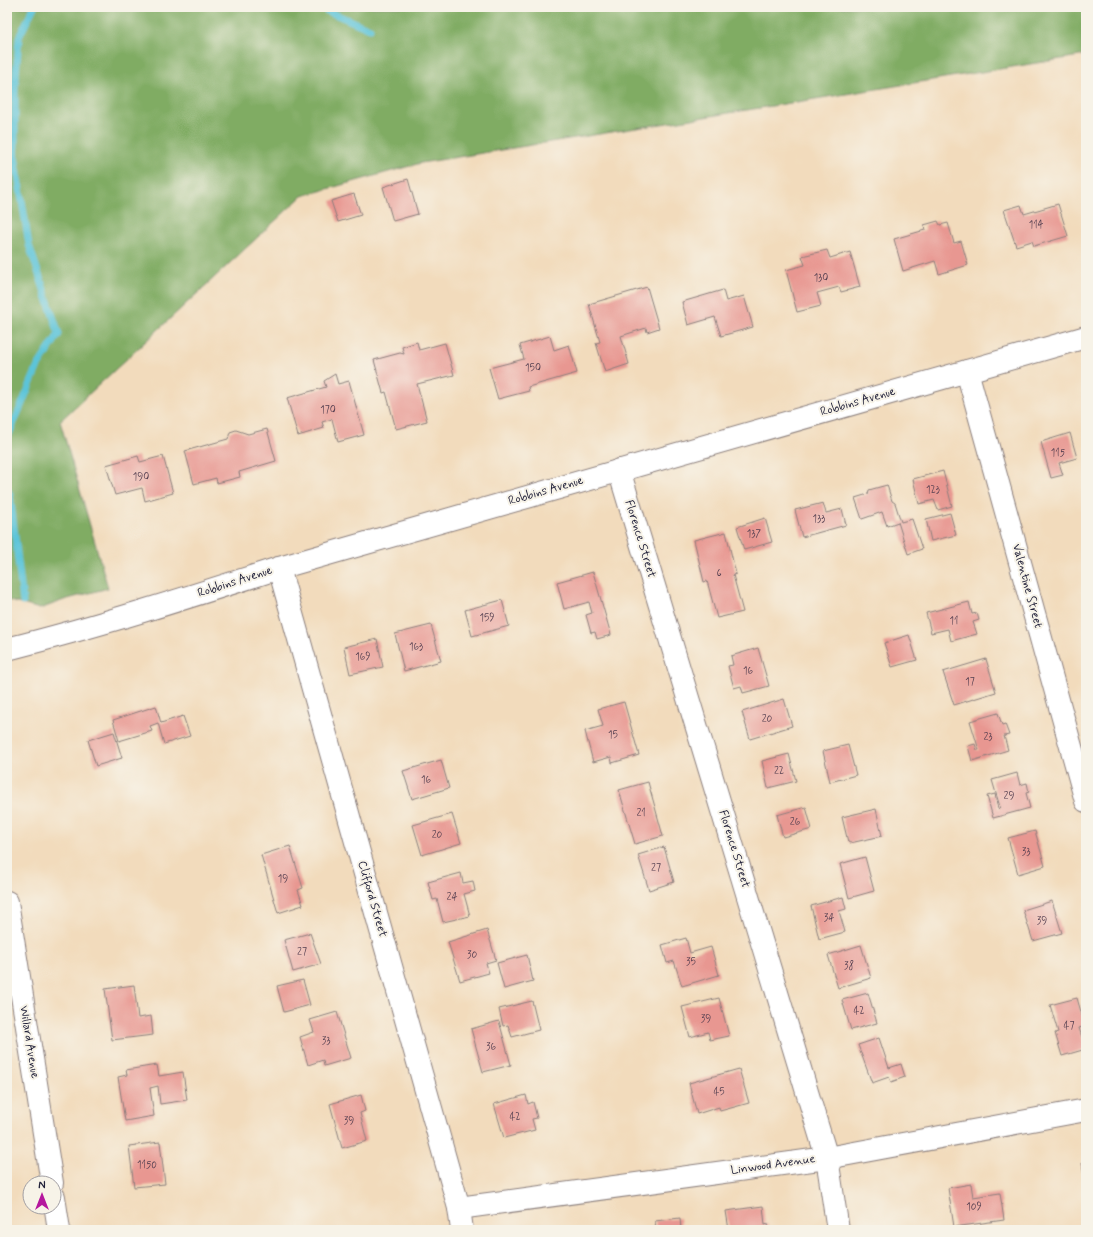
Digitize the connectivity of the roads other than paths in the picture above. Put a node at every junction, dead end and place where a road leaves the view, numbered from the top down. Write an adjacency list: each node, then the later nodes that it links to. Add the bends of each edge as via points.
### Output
1 (1086, 337): 2 (street, Robbins Avenue)
2 (967, 370): 3 (street, Robbins Avenue); 6 (street, Valentine Street)
3 (619, 470): 4 (street, Robbins Avenue); 9 (street, Florence Street)
4 (279, 568): 5 (street, Robbins Avenue, via 67,633); 11 (street, Clifford Street)
5 (7, 648)
6 (1086, 801)
7 (7, 902): 10 (street, Willard Avenue)
8 (1086, 1110): 9 (street, Linwood Avenue)
9 (827, 1158): 11 (street, Linwood Avenue); 15 (street, Florence Street)
10 (51, 1175)
11 (459, 1208): 14 (street, Clifford Street)
12 (57, 1215): 13 (street)
13 (59, 1230)
14 (462, 1230)
15 (838, 1230)

